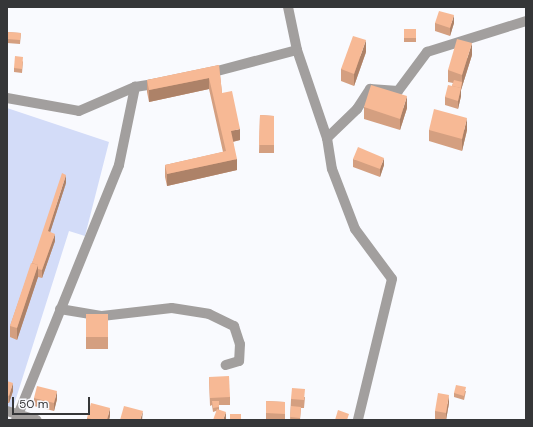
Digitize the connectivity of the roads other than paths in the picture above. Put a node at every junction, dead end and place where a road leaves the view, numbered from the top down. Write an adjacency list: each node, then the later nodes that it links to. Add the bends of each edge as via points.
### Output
1 (288, 7): 3 (street)
2 (526, 21): 8 (street, via 427,52 398,92 370,89 357,109)
3 (297, 50): 4 (street); 8 (street)
4 (195, 77)
5 (172, 81): 6 (street)
6 (135, 87): 7 (street, via 79,111); 9 (street, via 119,165)
7 (7, 98)
8 (327, 138): 14 (street, via 332,169 355,230 392,279)
9 (60, 309): 10 (street, via 102,316 172,308 209,314 234,326 240,344 239,361); 12 (street)
10 (226, 365)
11 (7, 411): 12 (street)
12 (17, 417): 13 (street)
13 (36, 420)
14 (358, 420)

